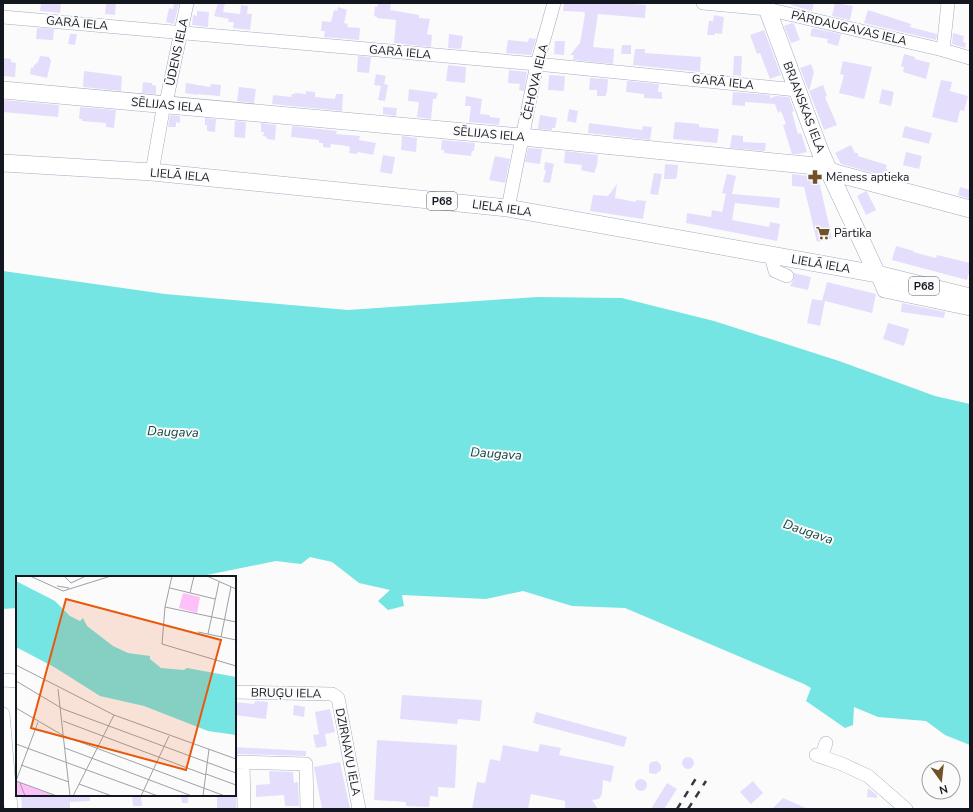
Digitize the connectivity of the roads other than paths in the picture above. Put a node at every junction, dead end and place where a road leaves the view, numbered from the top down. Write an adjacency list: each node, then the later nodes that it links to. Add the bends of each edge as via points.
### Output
1 (187, 3): 7 (street, ŪDENS IELA)
2 (554, 3): 10 (street, ČEHOVA IELA)
3 (703, 3): 5 (street, PĀRDAUGAVAS IELA)
4 (948, 3): 8 (street)
5 (766, 6): 8 (street, PĀRDAUGAVAS IELA); 12 (main road, BRJANSKAS IELA)
6 (3, 17): 7 (street, GARĀ IELA)
7 (182, 32): 10 (street, GARĀ IELA); 13 (street, ŪDENS IELA)
8 (943, 50): 9 (street, PĀRDAUGAVAS IELA)
9 (970, 58)
10 (537, 64): 12 (street, GARĀ IELA); 14 (street, ČEHOVA IELA)
11 (3, 90): 13 (main road, SĒLIJAS IELA)
12 (797, 90): 16 (main road, BRJANSKAS IELA)
13 (164, 104): 14 (main road, SĒLIJAS IELA); 17 (street, ŪDENS IELA)
14 (522, 137): 16 (main road, SĒLIJAS IELA, via 816,166); 18 (street, ČEHOVA IELA)
15 (3, 163): 17 (main road, LIELĀ IELA / P68)
16 (829, 170): 19 (main road, SĒLIJAS IELA); 22 (main road, BRJANSKAS IELA)
17 (152, 172): 18 (main road, LIELĀ IELA / P68)
18 (508, 208): 20 (main road, LIELĀ IELA / P68)
19 (970, 209)
20 (771, 255): 21 (main road, LIELĀ IELA / P68); 21 (street, via 775,271 786,278)
21 (791, 258): 22 (main road, LIELĀ IELA / P68)
22 (877, 274): 23 (main road, LIELĀ IELA / P68); 24 (street, via 884,291)
23 (970, 297)
24 (970, 309)
25 (3, 680): 26 (street)
26 (16, 681)
27 (236, 692): 28 (street, BRUĢU IELA)
28 (336, 696): 36 (street, DZIRNAVU IELA)
29 (3, 714): 32 (street)
30 (826, 743): 37 (street, via 819,756 868,776)
31 (239, 762): 34 (street); 35 (street, via 306,764)
32 (12, 771): 33 (street)
33 (10, 809)
34 (244, 809)
35 (307, 809)
36 (359, 809)
37 (906, 809)

